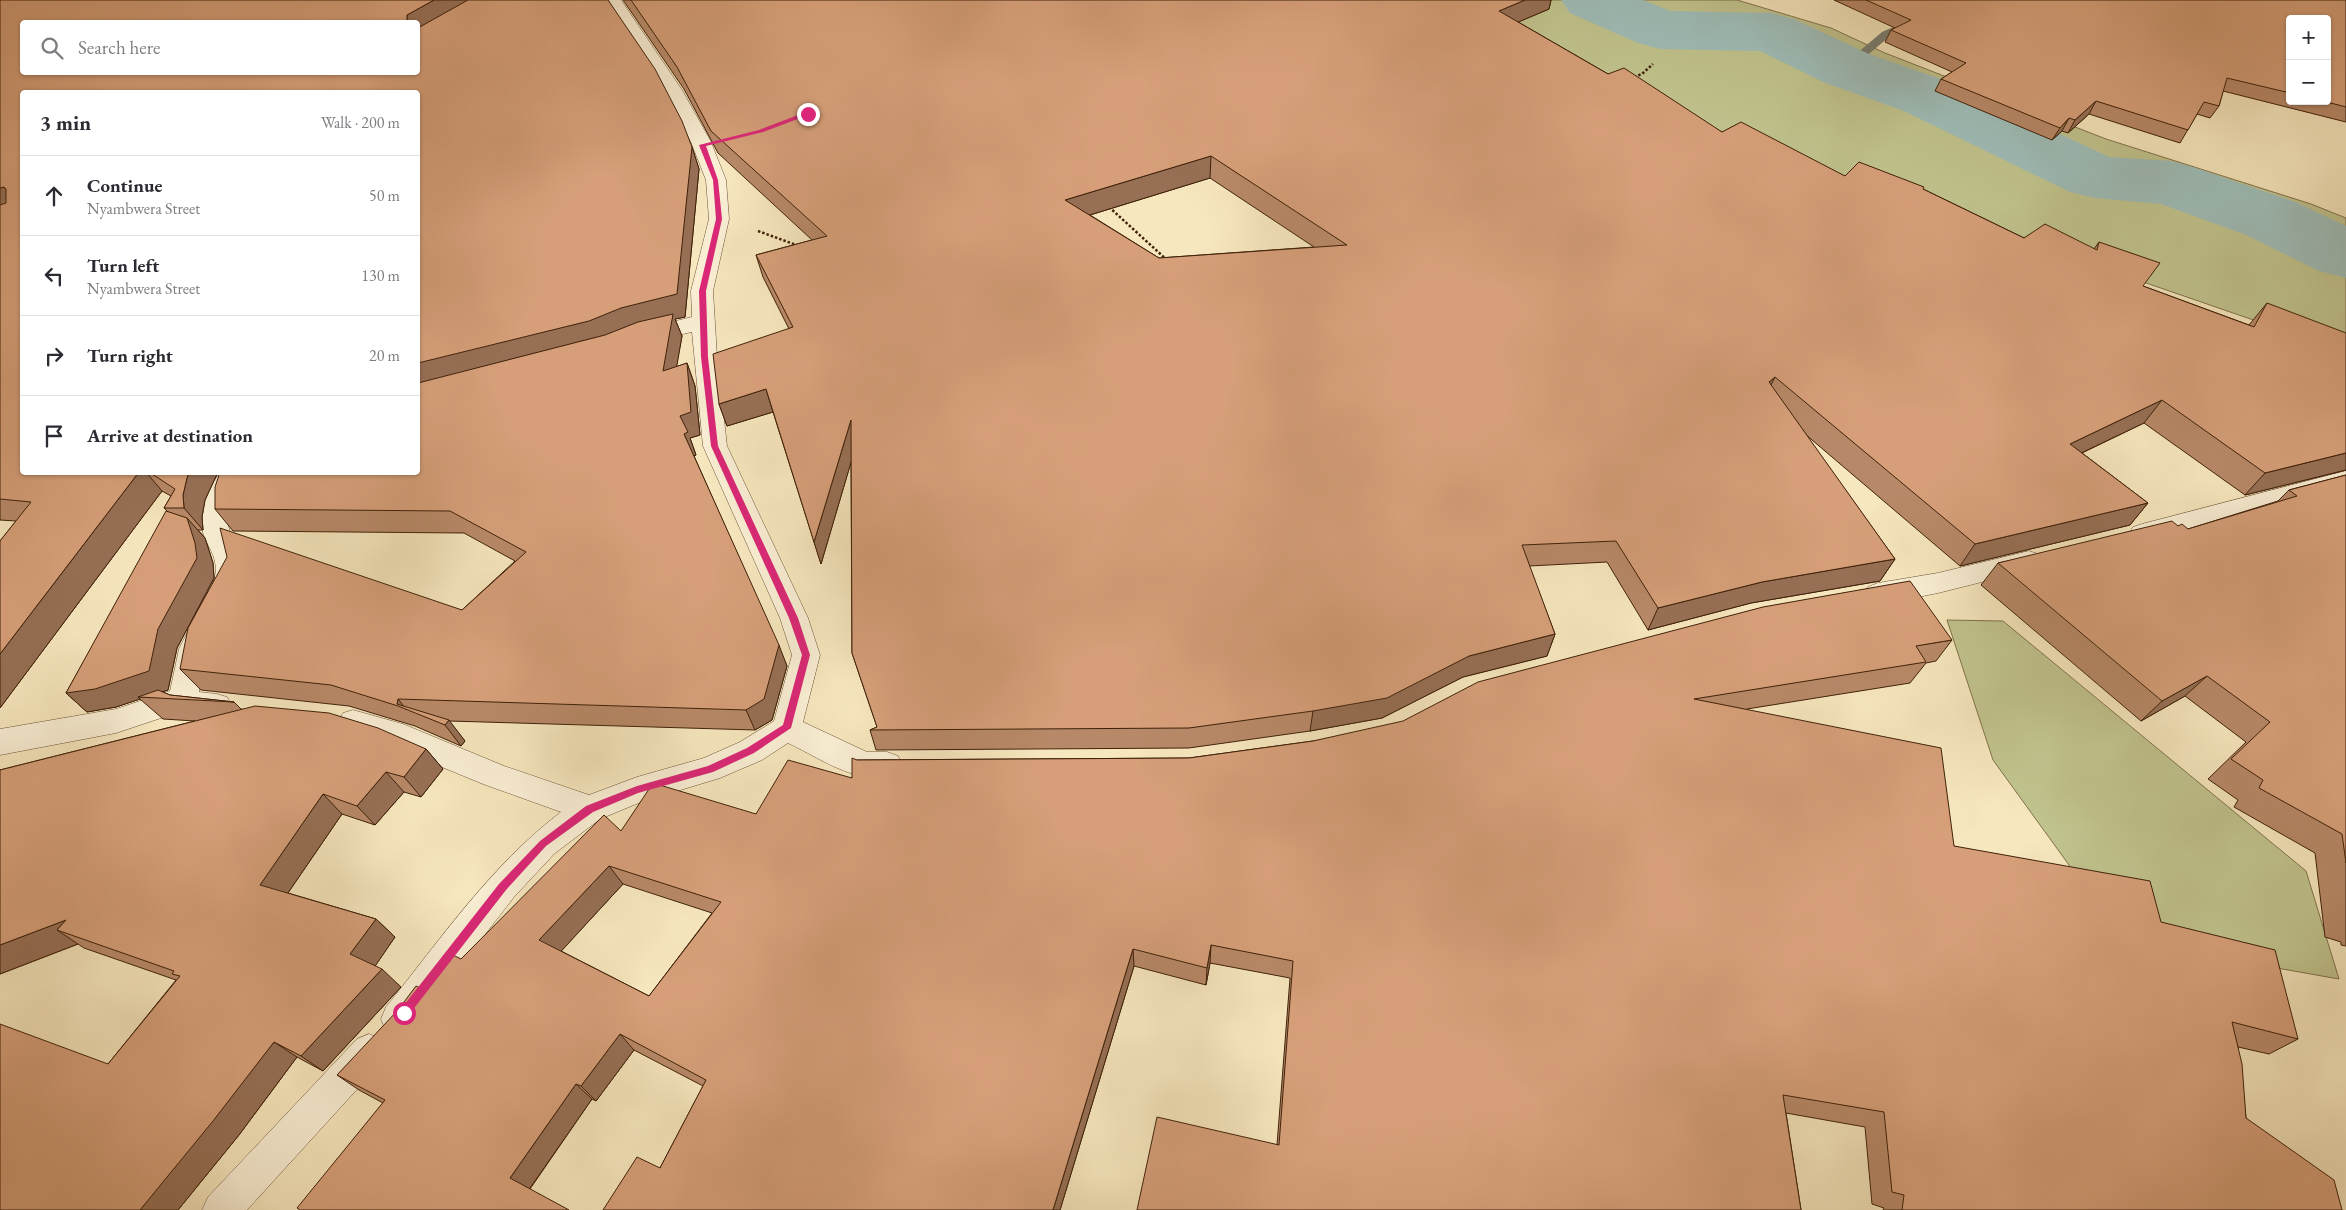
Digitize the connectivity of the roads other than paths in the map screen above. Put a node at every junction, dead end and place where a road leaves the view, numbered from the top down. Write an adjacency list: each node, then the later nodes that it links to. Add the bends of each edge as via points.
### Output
1 (612, 0): 2 (street, via 672,90 701,142 716,180 719,219 702,291)
2 (704, 322): 3 (street); 12 (street, via 715,446 794,618 806,655)
3 (622, 344)
4 (231, 475): 9 (street, via 214,516 217,533 231,567 230,578 193,650)
5 (2346, 480): 6 (street)
6 (2116, 540)
7 (2051, 556): 8 (street, via 1938,584)
8 (1852, 598)
9 (182, 698): 10 (street, via 194,704); 13 (street, via 155,711 116,722)
10 (246, 710)
11 (329, 718): 15 (street, via 348,720 403,737 494,775)
12 (787, 728): 14 (street, via 864,765); 15 (street, via 750,751 709,769 637,790)
13 (0, 742)
14 (912, 765)
15 (589, 809): 16 (street, via 543,844 503,887 404,1013)
16 (221, 1210)

